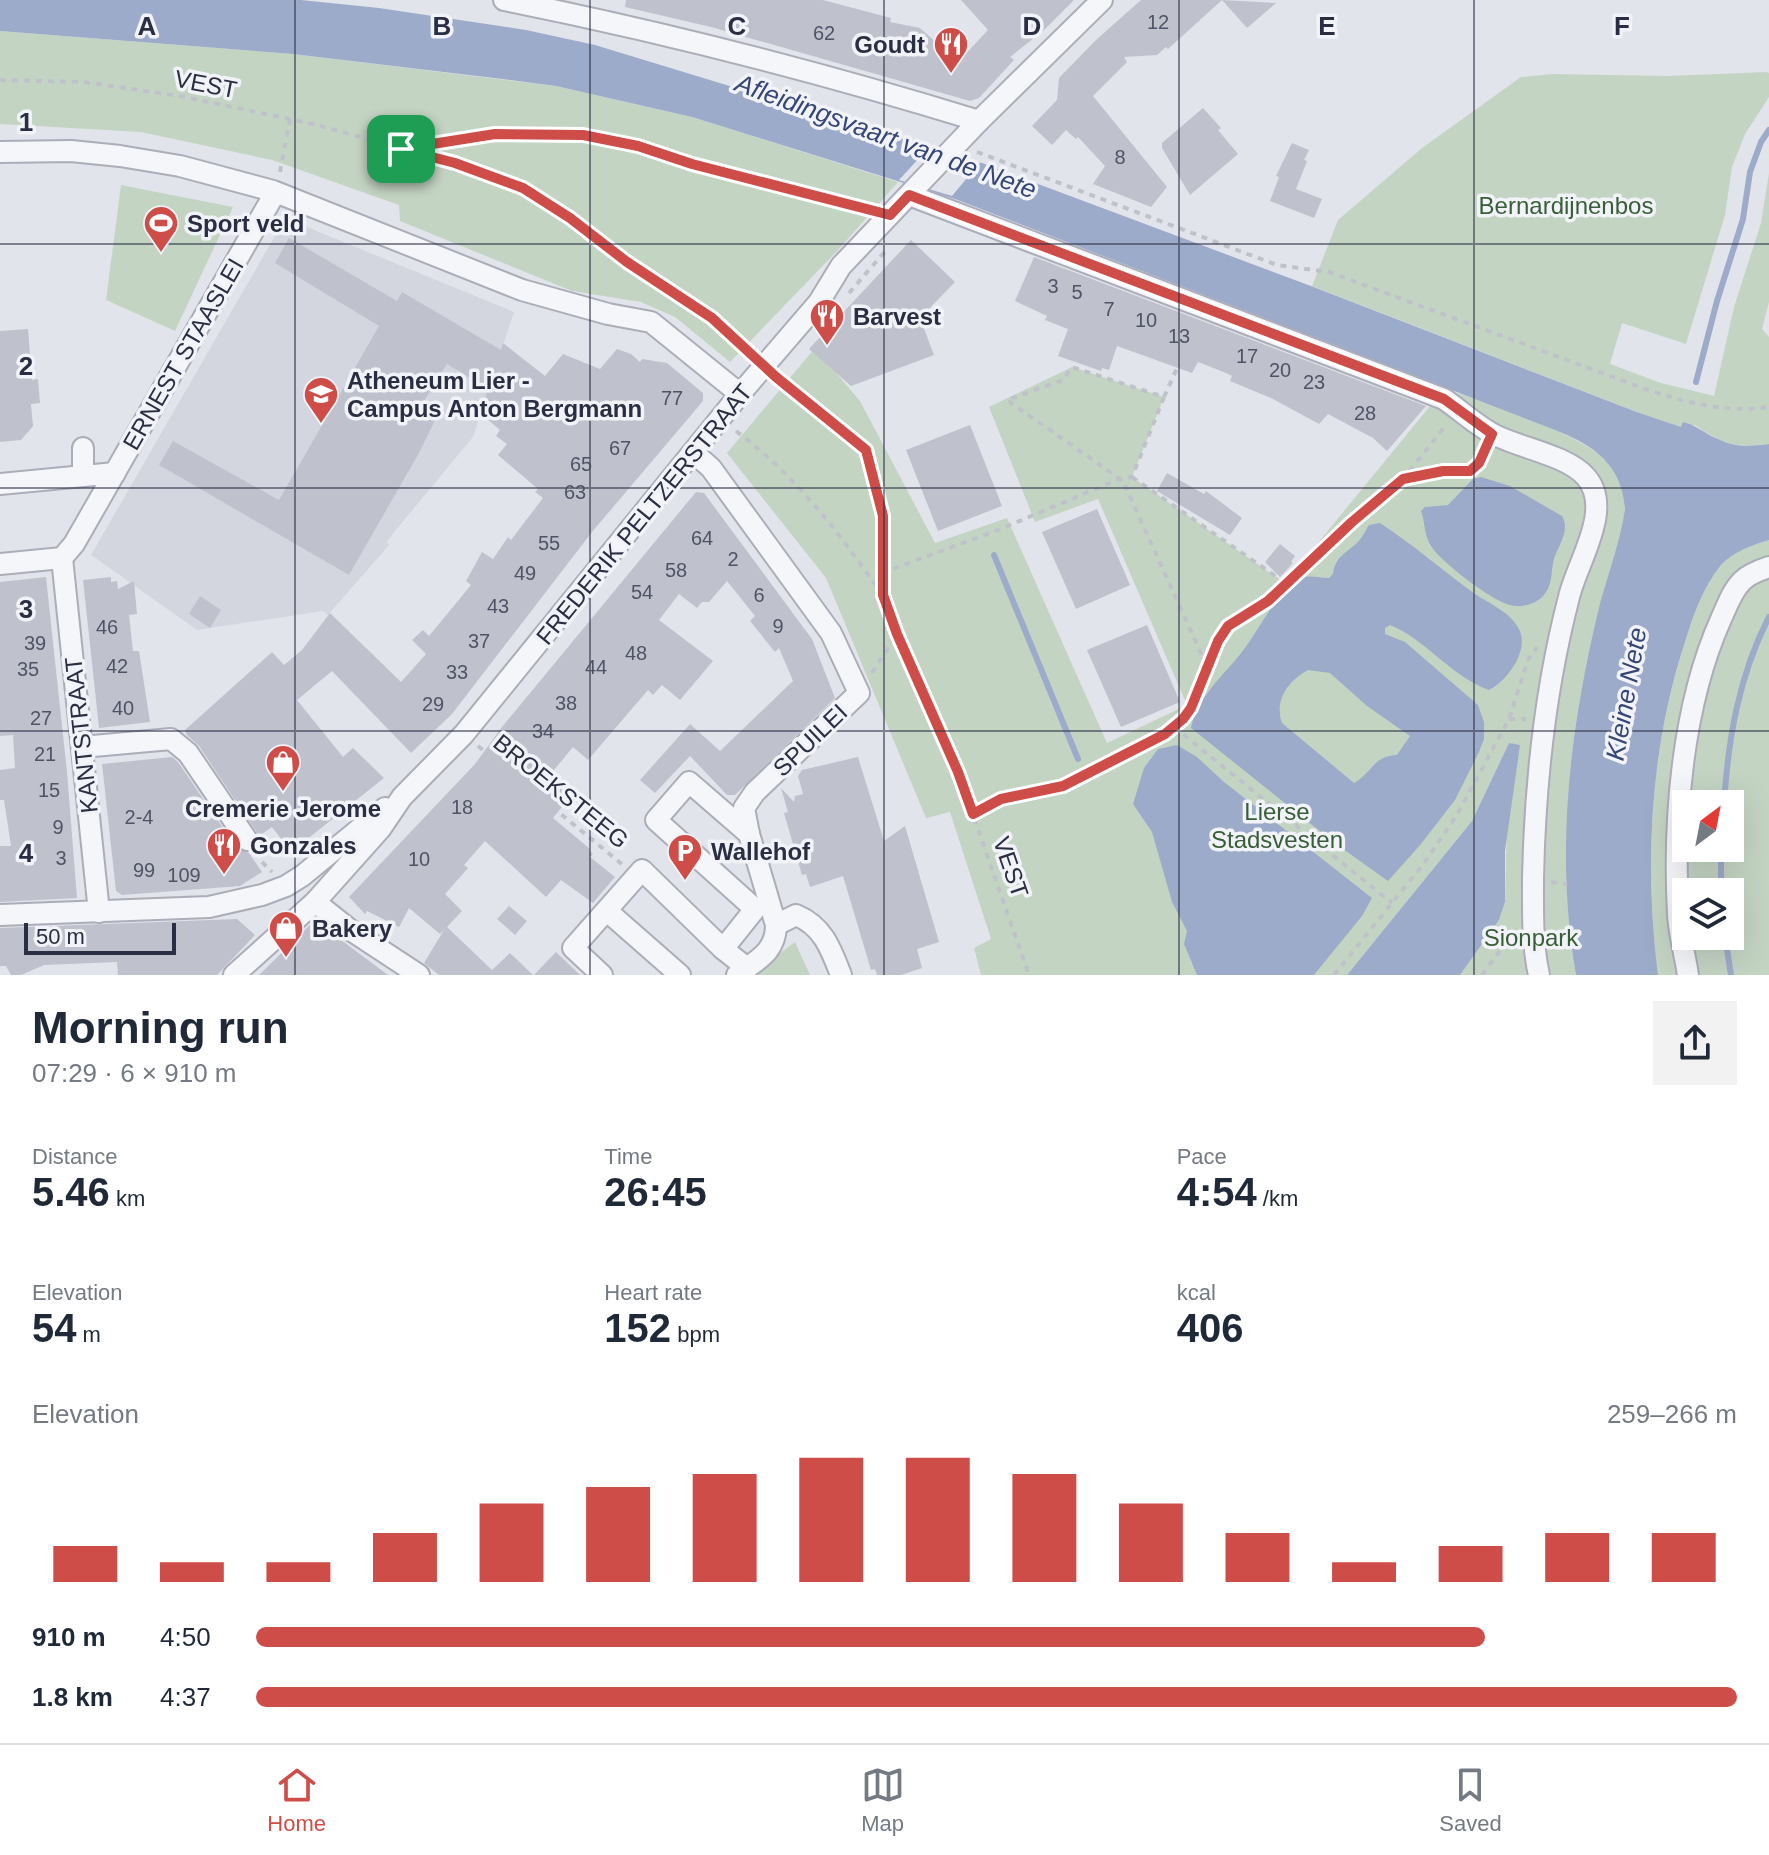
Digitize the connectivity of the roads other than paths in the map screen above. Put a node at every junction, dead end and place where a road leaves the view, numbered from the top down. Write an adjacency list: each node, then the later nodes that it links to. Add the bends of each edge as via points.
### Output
1 (504, 0): 3 (street, via 738,55)
2 (1102, 0): 3 (street, FREDERIK PELTZERSTRAAT)
3 (979, 121): 5 (street, FREDERIK PELTZERSTRAAT)
4 (0, 152): 6 (street, via 180,166)
5 (912, 191): 7 (street, FREDERIK PELTZERSTRAAT, via 841,266 819,302); 35 (street, via 1451,404 1492,434 1579,470 1592,485 1595,524 1560,629 1543,727 1532,907)
6 (275, 193): 7 (street, via 522,290 651,322); 10 (street, ERNEST STAASLEI)
7 (740, 394): 9 (street, FREDERIK PELTZERSTRAAT)
8 (83, 448): 11 (street)
9 (694, 453): 17 (street, FREDERIK PELTZERSTRAAT, via 464,734); 18 (street, SPUILEI, via 711,468 831,633 859,693 755,792 744,808)
10 (115, 473): 11 (street); 13 (street, ERNEST STAASLEI)
11 (83, 476): 12 (street)
12 (0, 484)
13 (62, 558): 14 (street); 16 (street, KANTSTRAAT)
14 (0, 564)
15 (1769, 567): 36 (street, via 1741,582 1731,597 1710,647 1688,728 1678,846 1678,916)
16 (82, 747): 19 (street, via 171,739 188,753); 24 (street, KANTSTRAAT)
17 (402, 797): 20 (street, FREDERIK PELTZERSTRAAT); 22 (street, FREDERIK PELTZERSTRAAT)
18 (749, 834): 26 (street, SPUILEI); 28 (street, via 689,782 656,820 755,909)
19 (247, 840)
20 (323, 861): 21 (street, FREDERIK PELTZERSTRAAT); 22 (street)
21 (262, 895): 24 (street, FREDERIK PELTZERSTRAAT, via 209,907); 27 (street, via 284,912)
22 (315, 902): 27 (street, FREDERIK PELTZERSTRAAT); 31 (street)
23 (607, 911): 28 (street, via 642,870); 32 (street, via 573,948); 33 (street)
24 (99, 912): 25 (street, FREDERIK PELTZERSTRAAT)
25 (0, 915)
26 (776, 925): 29 (street, via 773,945); 34 (street, via 796,915 811,921 825,937)
27 (279, 934): 30 (street, FREDERIK PELTZERSTRAAT)
28 (723, 949): 29 (street)
29 (742, 972)
30 (234, 975)
31 (419, 975)
32 (602, 975)
33 (680, 975)
34 (841, 975)
35 (1539, 975)
36 (1688, 975)

